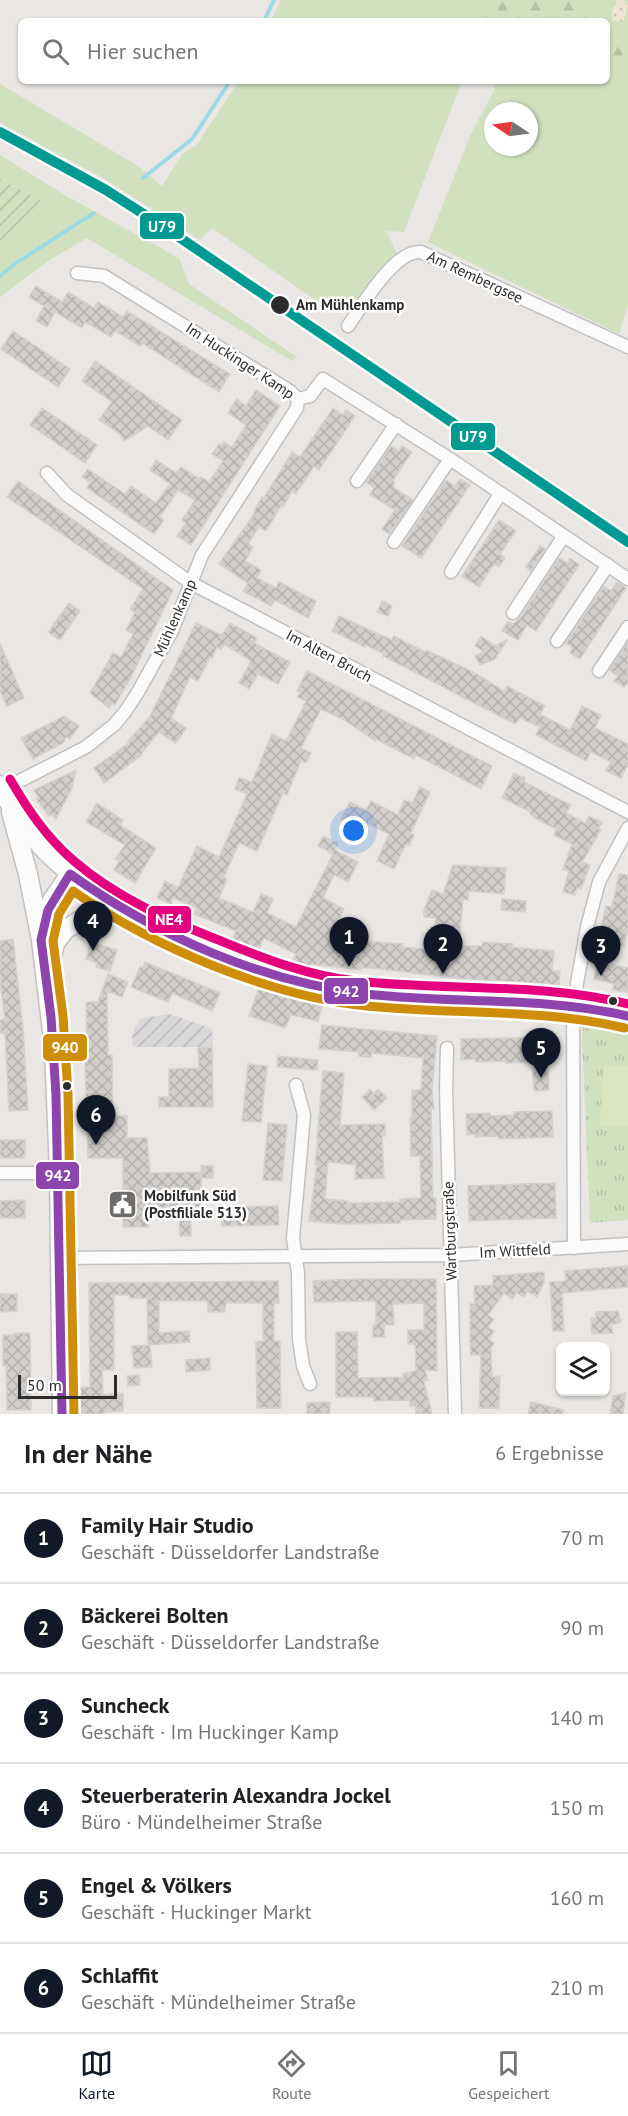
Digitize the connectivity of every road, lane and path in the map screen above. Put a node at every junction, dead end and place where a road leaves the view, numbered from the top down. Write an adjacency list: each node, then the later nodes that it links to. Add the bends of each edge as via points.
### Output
1 (77, 273): 4 (street, Im Huckinger Kamp, via 104,276)
2 (348, 326): 3 (street, Am Rembergsee, via 383,277 414,251)
3 (628, 347)
4 (298, 399): 5 (street, Im Huckinger Kamp, via 310,396 323,379); 15 (street, Mühlenkamp, via 297,408 202,555)
5 (396, 424): 6 (street, Im Huckinger Kamp); 8 (street)
6 (450, 459): 9 (street, Im Huckinger Kamp); 11 (street)
7 (47, 473): 15 (street, Im Alten Bruch, via 68,495)
8 (357, 481)
9 (500, 494): 10 (street, Im Huckinger Kamp); 13 (street)
10 (563, 537): 12 (street, Im Huckinger Kamp); 16 (street)
11 (394, 542)
12 (608, 565): 14 (street, Im Huckinger Kamp); 18 (street)
13 (452, 572)
14 (628, 579)
15 (191, 584): 20 (street, Mühlenkamp, via 146,678 114,725 86,747); 21 (street, Im Alten Bruch)
16 (513, 613)
17 (628, 627): 19 (street)
18 (556, 641)
19 (599, 671)
20 (3, 790): 23 (main road, via 38,841); 25 (main road, via 28,874)
21 (628, 812)
22 (628, 828): 27 (street, via 599,882)
23 (70, 874): 24 (main road); 25 (main road, via 48,910)
24 (131, 914): 26 (main road, via 98,911 65,930 53,949); 27 (main road, via 186,941 266,972 321,987 388,996)
25 (41, 940): 26 (main road)
26 (48, 989): 32 (main road)
27 (573, 1006): 28 (main road); 34 (street)
28 (628, 1016)
29 (447, 1048): 35 (street, Wartburgstraße)
30 (296, 1085): 36 (street, via 304,1115 292,1238)
31 (0, 1173): 32 (street)
32 (58, 1173): 37 (main road)
33 (628, 1244): 34 (street, Im Wittfeld)
34 (574, 1248): 35 (street, Im Wittfeld)
35 (451, 1255): 36 (street, Im Wittfeld); 40 (street, Wartburgstraße)
36 (295, 1256): 37 (street, Im Wittfeld); 38 (street, via 299,1339)
37 (60, 1258): 39 (main road)
38 (310, 1384)
39 (62, 1414)
40 (455, 1414)

